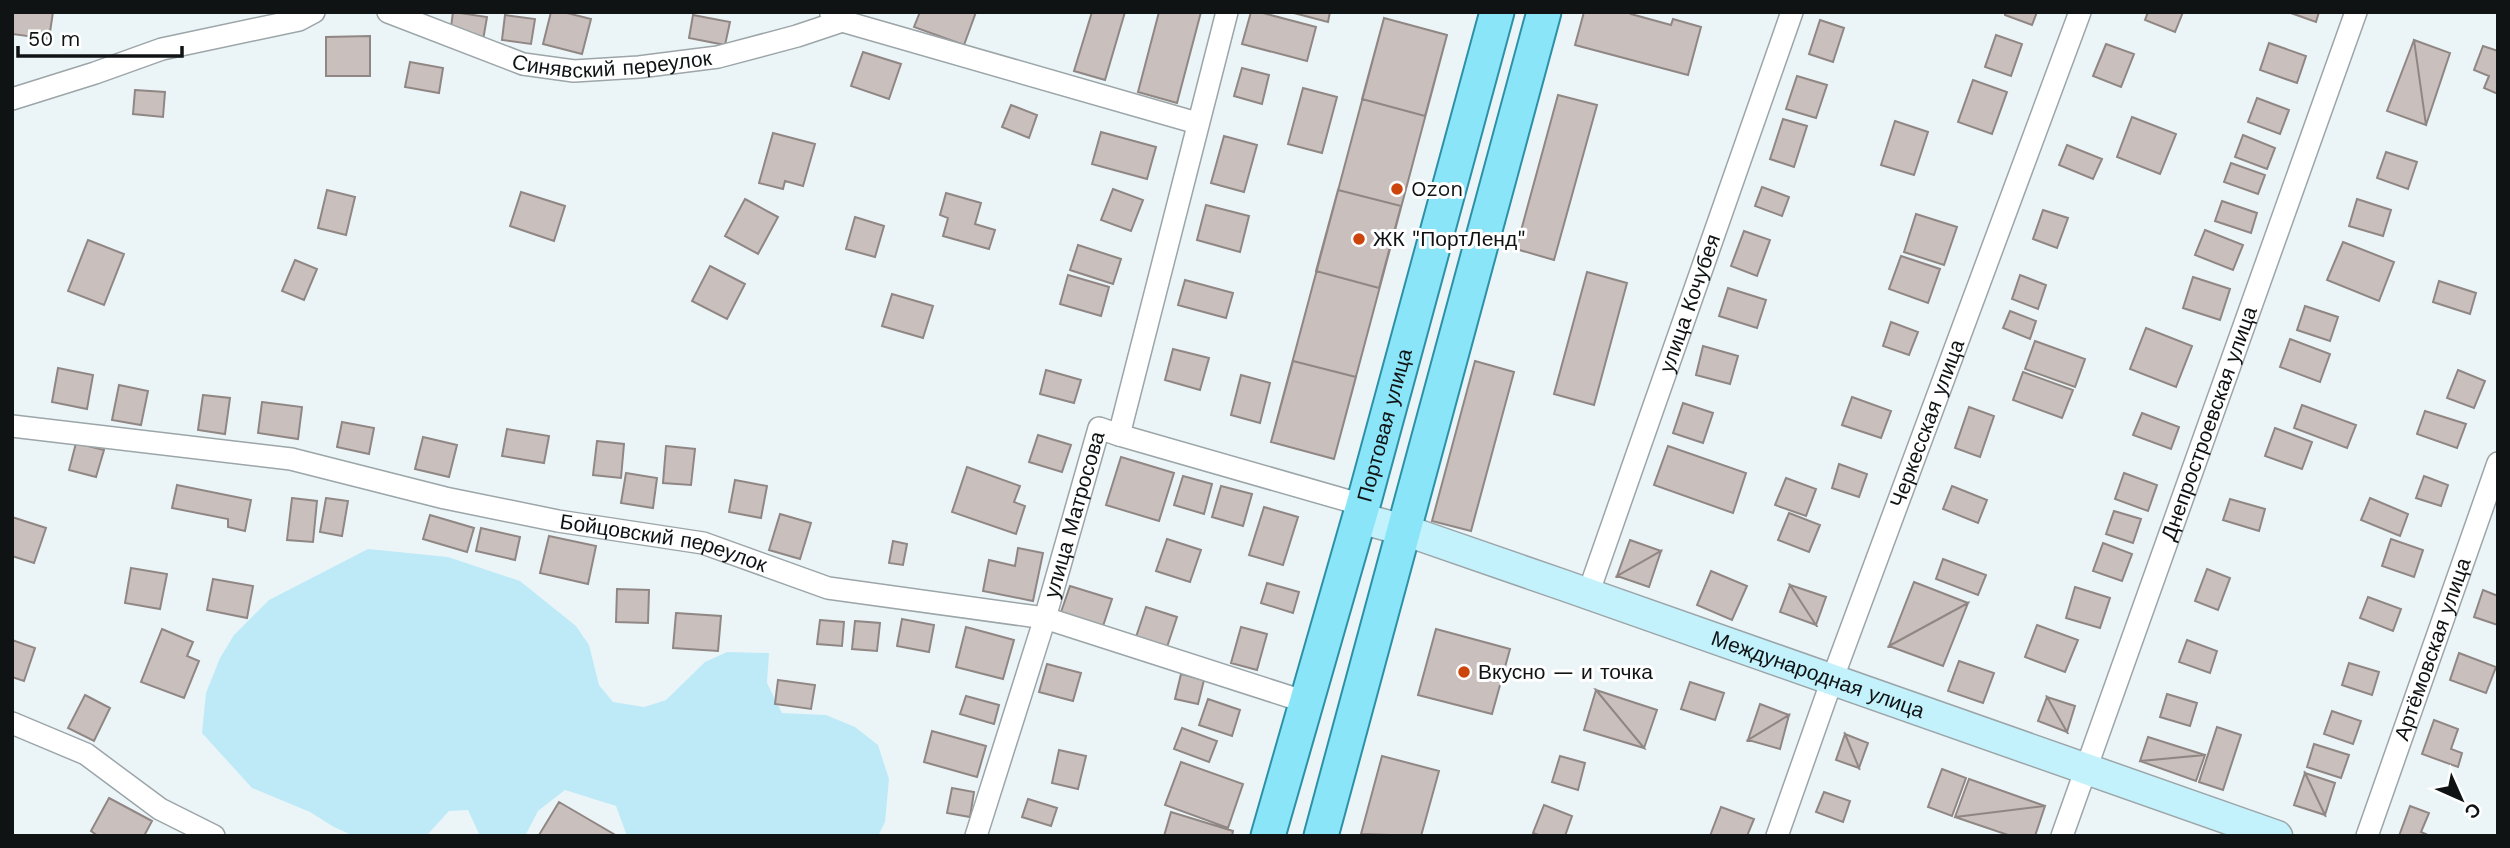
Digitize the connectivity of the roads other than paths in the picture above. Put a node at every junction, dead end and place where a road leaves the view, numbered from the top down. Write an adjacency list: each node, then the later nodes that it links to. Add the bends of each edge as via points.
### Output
1 (314, 12): 10 (street, via 299,20 162,49)
2 (388, 12): 9 (street, Синявский переулок, via 523,64 574,71 718,57 797,36)
3 (1227, 12): 11 (street, улица Матросова)
4 (1497, 12): 15 (main road, Портовая улица)
5 (1544, 12): 16 (main road)
6 (1792, 12): 17 (street, улица Кочубея)
7 (2080, 12): 19 (street, Черкесская улица)
8 (2356, 12): 22 (street, Днепростроевская улица)
9 (835, 17): 11 (street, Синявский переулок)
10 (12, 99)
11 (1197, 122): 13 (street, улица Матросова)
12 (12, 426): 18 (street, Бойцовский переулок, via 290,458 444,498 703,543 828,588)
13 (1119, 435): 15 (street, Международная улица); 18 (street, улица Матросова, via 1099,428)
14 (2498, 463): 30 (street, Артёмовская улица)
15 (1361, 511): 16 (main road, Международная улица); 20 (main road, Портовая улица)
16 (1404, 530): 17 (main road, Международная улица); 26 (main road)
17 (1588, 594): 19 (main road, Международная улица)
18 (1045, 618): 20 (street, Бойцовский переулок); 24 (street, улица Матросова)
19 (1832, 680): 22 (main road, Международная улица); 27 (street, Черкесская улица)
20 (1306, 702): 25 (main road, Портовая улица)
21 (12, 723): 23 (street, via 86,754 160,809)
22 (2086, 769): 28 (street, Днепростроевская улица); 29 (main road, Международная улица)
23 (214, 836)
24 (976, 836)
25 (1268, 836)
26 (1321, 836)
27 (1777, 836)
28 (2062, 836)
29 (2277, 836)
30 (2367, 836)

